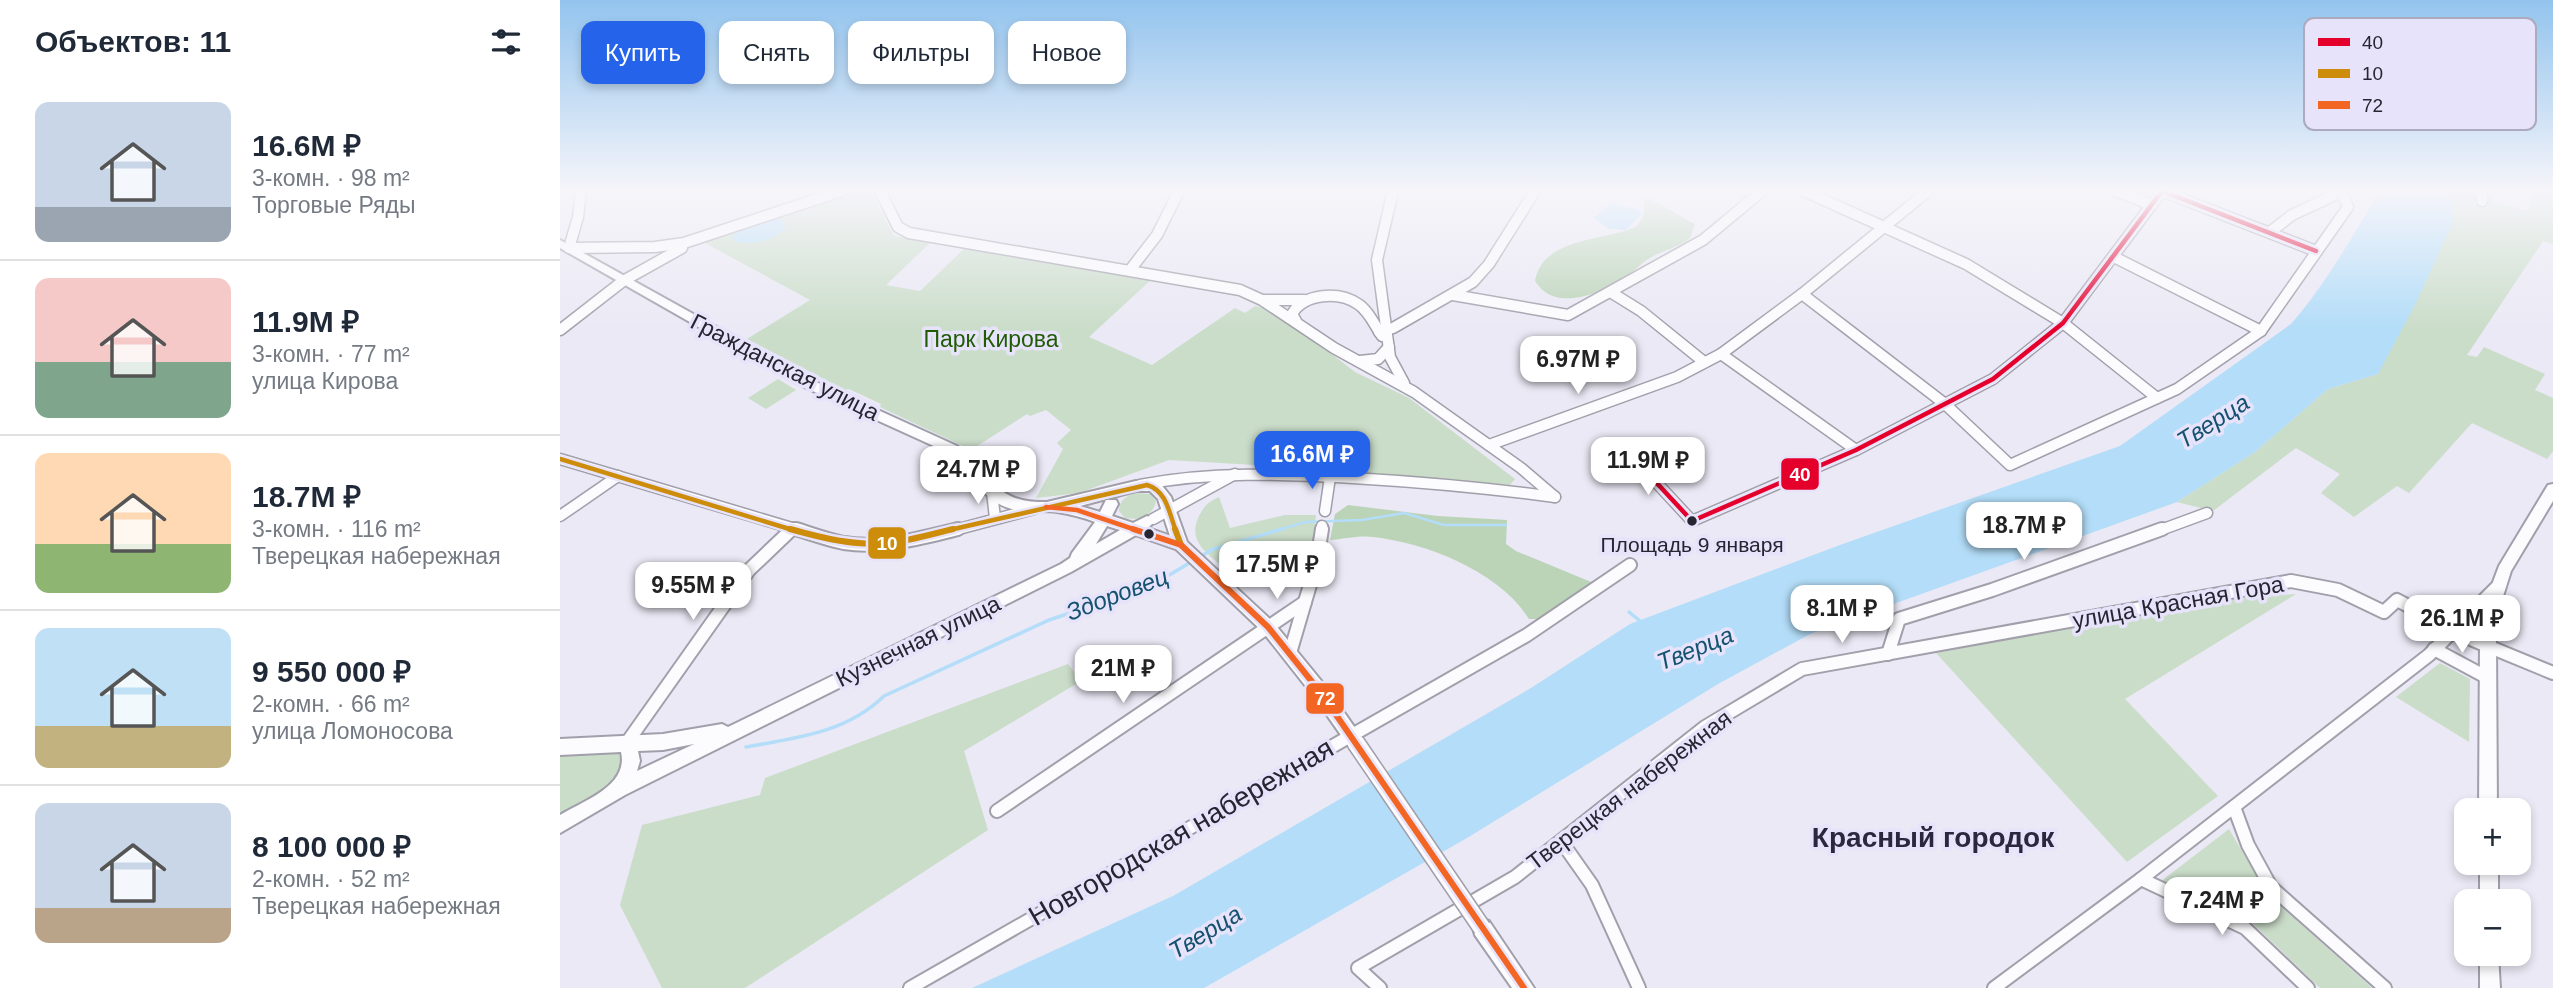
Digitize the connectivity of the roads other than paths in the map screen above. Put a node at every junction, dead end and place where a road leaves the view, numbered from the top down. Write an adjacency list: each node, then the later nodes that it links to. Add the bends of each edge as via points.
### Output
1 (706, 237): 12 (street)
2 (934, 237): 20 (street)
3 (1155, 237): 20 (street)
4 (1382, 237): 30 (street, via 1377,260)
5 (1506, 237): 24 (street, via 1473,282)
6 (1706, 237): 22 (street)
7 (1871, 237): 23 (street)
8 (1908, 237): 28 (street, via 1965,264)
9 (2128, 237): 17 (street)
10 (2282, 237): 16 (street)
11 (2325, 237): 16 (street)
12 (698, 240): 14 (street); 19 (street)
13 (565, 246): 15 (street); 18 (main road, Гражданская улица)
14 (655, 247): 15 (street); 19 (street, via 661,254)
15 (599, 249): 18 (street)
16 (2315, 251): 31 (street)
17 (2113, 257): 28 (street); 31 (street)
18 (587, 259): 21 (main road, Гражданская улица)
19 (653, 262): 21 (street)
20 (1130, 270): 26 (street, via 1240,290)
21 (623, 281): 29 (street); 48 (main road, Гражданская улица, via 809,384 952,449 970,463)
22 (1612, 293): 24 (street, via 1568,315); 35 (street)
23 (1802, 294): 33 (street); 38 (street)
24 (1453, 295): 30 (street)
25 (1311, 299): 26 (street); 27 (street, via 1293,310); 30 (street, via 1351,301)
26 (1262, 300): 27 (street)
27 (1296, 321): 34 (street)
28 (2063, 323): 37 (street); 38 (street, via 1993,379)
29 (560, 330)
30 (1383, 331): 32 (street)
31 (2261, 331): 37 (street)
32 (1390, 346): 34 (street, via 1381,358); 36 (street, via 1394,368)
33 (1721, 354): 35 (street); 40 (street)
34 (1360, 361): 36 (street)
35 (1704, 362): 39 (street, via 1677,377)
36 (1413, 392): 39 (street)
37 (2157, 398): 38 (street, via 2010,464)
38 (1945, 404): 40 (street)
39 (1489, 445): 45 (street, via 1555,497)
40 (1856, 450): 41 (street, via 1692,521)
41 (1628, 452)
42 (560, 459): 44 (street)
43 (1244, 472): 45 (street); 46 (street, via 1200,473); 58 (street, via 1192,497)
44 (618, 476): 53 (street); 59 (street)
45 (1330, 477): 51 (street)
46 (1135, 486): 49 (main road); 50 (main road); 58 (main road, via 1157,488)
47 (2553, 489): 63 (main road)
48 (992, 492): 50 (main road, Гражданская улица, via 1010,503); 54 (street)
49 (1111, 504): 55 (main road); 56 (main road, via 1111,515)
50 (1040, 508): 54 (street); 55 (main road, Гражданская улица, via 1068,508)
51 (1325, 511)
52 (2207, 513): 70 (street, via 1899,619)
53 (560, 516)
54 (995, 519): 59 (street, via 864,545)
55 (1103, 519): 56 (main road, Гражданская улица); 62 (main road, via 1091,541)
56 (1136, 524): 58 (main road, Гражданская улица); 58 (main road, via 1162,509); 60 (main road)
57 (1322, 526): 64 (street)
58 (1173, 528): 60 (main road); 65 (main road)
59 (792, 529): 75 (street, via 749,570)
60 (1096, 551): 62 (main road, Кузнечная улица)
61 (1630, 565): 74 (street, Новгородская набережная, via 1527,635)
62 (1066, 568): 73 (main road, Кузнечная улица)
63 (2496, 589): 66 (street); 67 (main road)
64 (1305, 601): 65 (street); 69 (street)
65 (1268, 627): 69 (main road); 80 (street)
66 (2451, 631): 67 (street); 68 (street); 70 (street, улица Красная Гора, via 2397,600 2384,612 2338,590 2291,581)
67 (2488, 648): 71 (street); 72 (main road)
68 (2434, 649): 72 (street); 79 (street)
69 (1290, 653): 74 (main road)
70 (1888, 654): 82 (street, Тверецкая набережная, via 1799,666 1705,727)
71 (2553, 673)
72 (2488, 678): 78 (main road)
73 (769, 714): 75 (main road, via 702,736); 77 (main road)
74 (1354, 740): 85 (street, Новгородская набережная); 87 (main road, bridge)
75 (626, 744): 76 (main road); 77 (main road, via 631,764)
76 (560, 747)
77 (617, 790): 81 (main road)
78 (2488, 798)
79 (2234, 807): 83 (street); 91 (street, via 2271,887)
80 (998, 811)
81 (560, 825)
82 (1562, 841): 86 (street, Тверецкая набережная, via 1515,877 1358,968); 88 (street, via 1592,885)
83 (2141, 879): 89 (street); 90 (street, via 2245,928)
84 (2489, 966): 92 (main road)
85 (910, 988)
86 (1380, 988)
87 (1524, 988)
88 (1639, 988)
89 (1994, 988)
90 (2308, 988)
91 (2385, 988)
92 (2490, 988)

